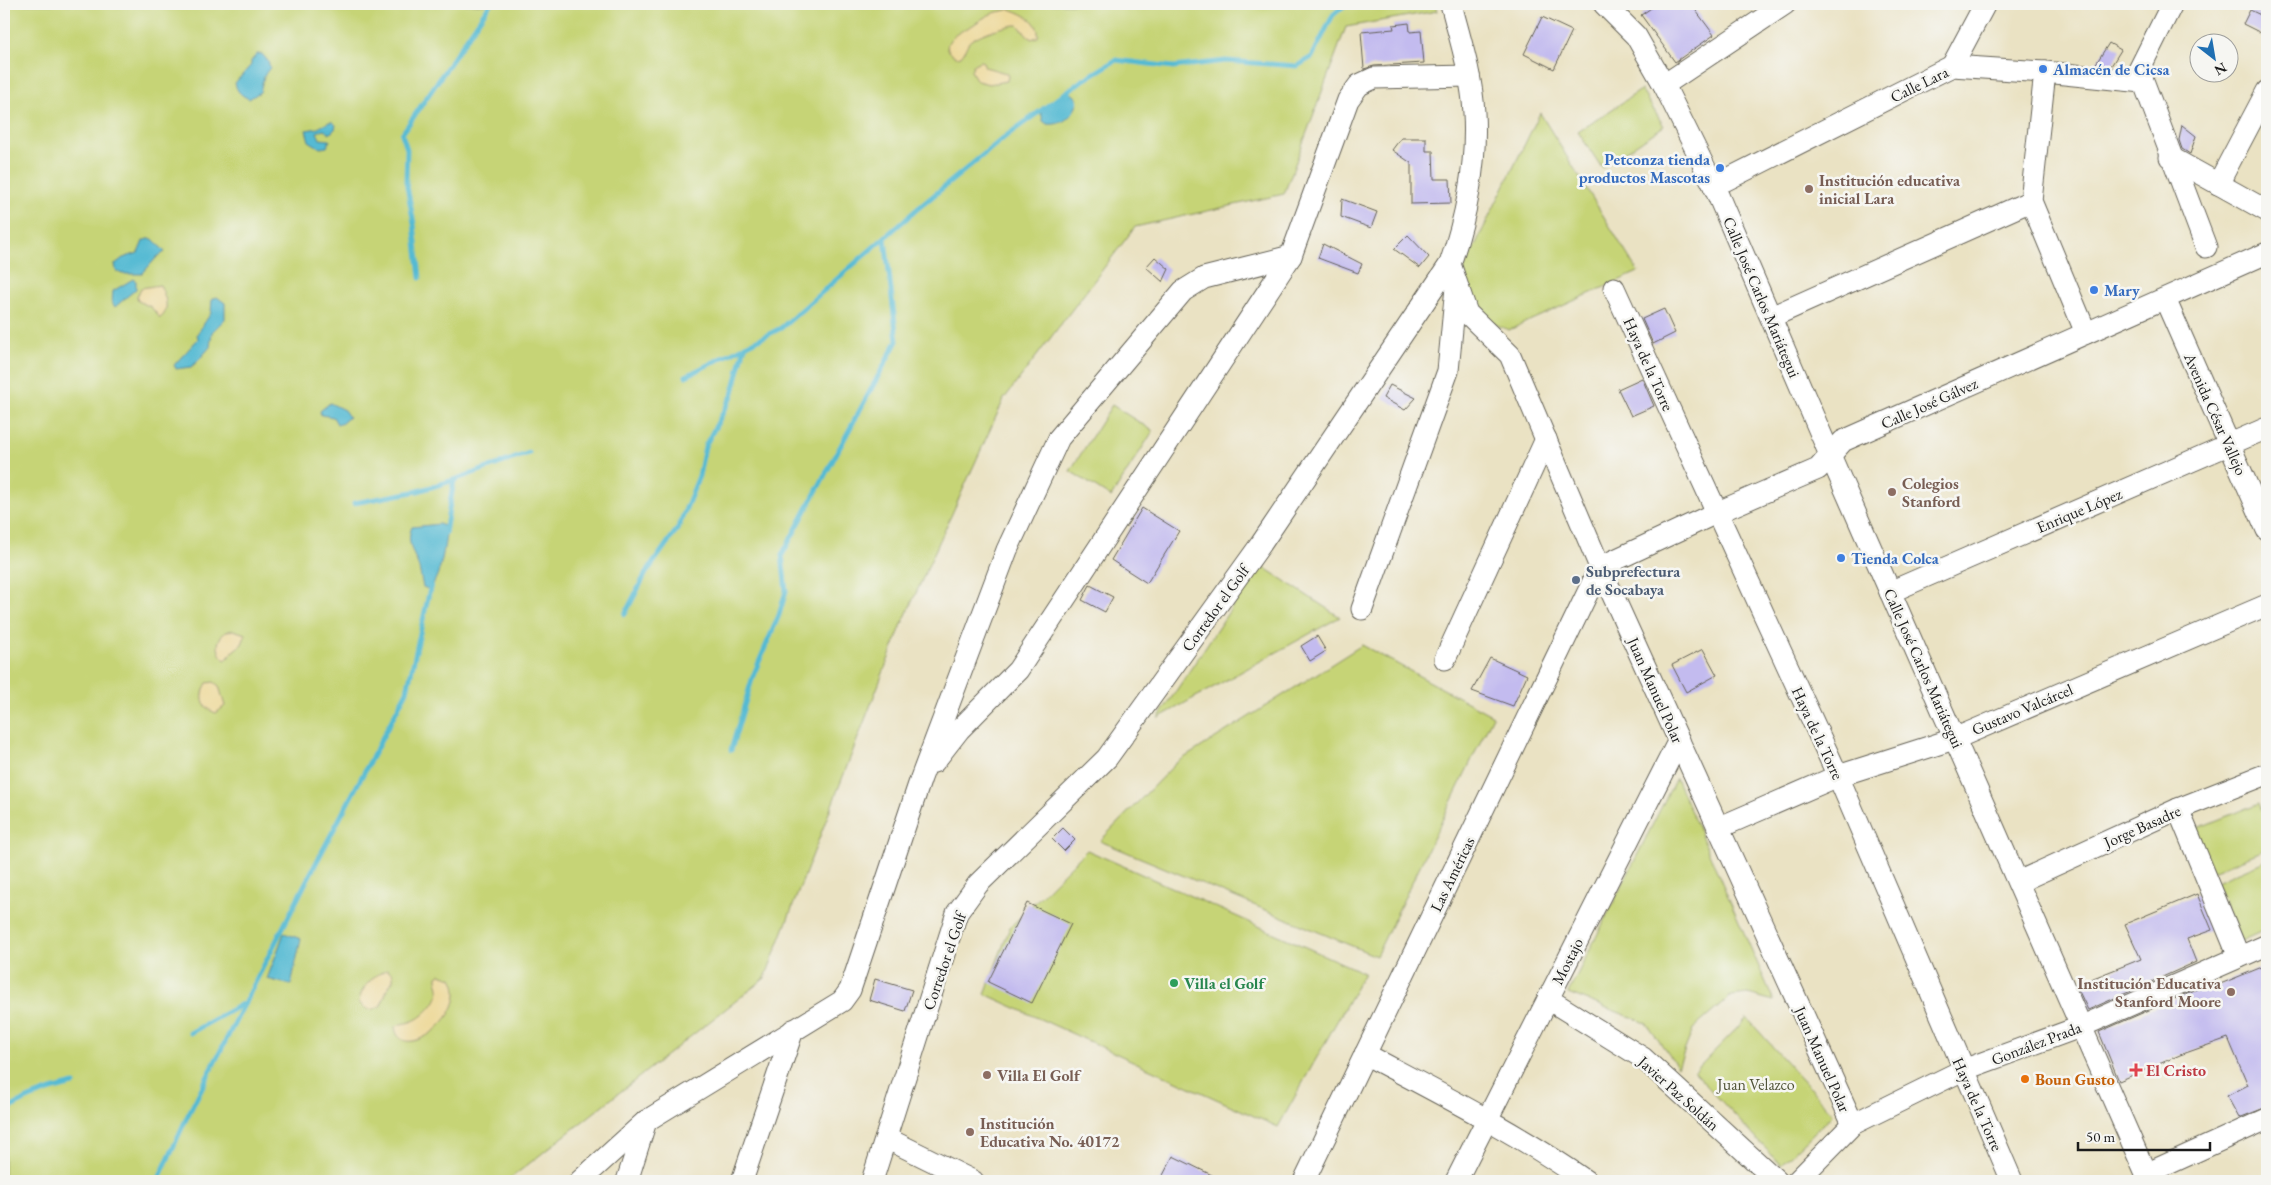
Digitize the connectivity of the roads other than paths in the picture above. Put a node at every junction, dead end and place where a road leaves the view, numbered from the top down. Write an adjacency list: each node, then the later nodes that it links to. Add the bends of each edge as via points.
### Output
1 (1451, 4): 8 (street, Corredor el Golf)
2 (1604, 4): 10 (street, Calle José Carlos Mariátegui, via 1636,36)
3 (1785, 4): 10 (street)
4 (1985, 4): 6 (street)
5 (2172, 4): 9 (street, via 2139,70)
6 (1952, 66): 7 (street, Calle Lara); 14 (street, Calle Lara)
7 (2045, 72): 9 (street, Calle Lara); 15 (street)
8 (1469, 76): 19 (street, via 1374,78 1359,85 1348,100); 20 (street, Corredor el Golf, via 1474,113 1471,178)
9 (2143, 82): 12 (street)
10 (1664, 85): 14 (street, Calle José Carlos Mariátegui)
11 (2267, 91): 13 (street)
12 (2170, 157): 13 (street); 17 (street)
13 (2218, 184): 16 (street)
14 (1714, 186): 23 (street, Calle José Carlos Mariátegui)
15 (2031, 201): 23 (street); 24 (street)
16 (2267, 211)
17 (2206, 247)
18 (2267, 253): 22 (street, Calle José Gálvez)
19 (1291, 256): 40 (street, via 1018,670 959,730); 40 (street, via 1204,278 1183,291 1059,438 1006,550)
20 (1453, 273): 26 (street, Juan Manuel Polar, via 1468,313 1510,355); 34 (street, via 1448,371); 55 (street, Corredor el Golf, via 1107,758 978,884 957,914)
21 (1614, 288): 29 (street, Haya de la Torre)
22 (2165, 299): 24 (street, Calle José Gálvez); 27 (street, Avenida César Vallejo)
23 (1771, 317): 28 (street, Calle José Carlos Mariátegui)
24 (2086, 333): 28 (street, Calle José Gálvez, via 1843,441)
25 (2267, 428): 27 (street, Enrique López)
26 (1546, 439): 31 (street, Juan Manuel Polar); 35 (street)
27 (2230, 444): 30 (street, Avenida César Vallejo); 32 (street, Enrique López)
28 (1830, 455): 29 (street, Calle José Gálvez, via 1818,468); 32 (street, Calle José Carlos Mariátegui)
29 (1716, 513): 31 (street, Calle José Gálvez); 39 (street, Haya de la Torre)
30 (2267, 530)
31 (1600, 567): 37 (street, Juan Manuel Polar); 49 (street, Las Américas)
32 (1890, 592): 36 (street, Calle José Carlos Mariátegui)
33 (2267, 605): 36 (street, Gustavo Valcárcel)
34 (1362, 609)
35 (1445, 659)
36 (1954, 738): 39 (street, Gustavo Valcárcel); 43 (street, Calle José Carlos Mariátegui)
37 (1679, 740): 42 (street, Juan Manuel Polar); 46 (street, Mostajo)
38 (2267, 774): 41 (street, Jorge Basadre)
39 (1838, 776): 42 (street, Gustavo Valcárcel); 50 (street, Haya de la Torre)
40 (921, 778): 48 (street, via 850,990 842,1001)
41 (2178, 809): 43 (street, Jorge Basadre); 45 (street)
42 (1718, 828): 54 (street, Juan Manuel Polar)
43 (2018, 882): 47 (street, Calle José Carlos Mariátegui)
44 (2267, 945): 45 (street, González Prada)
45 (2239, 957): 47 (street, González Prada)
46 (1548, 999): 52 (street, Mostajo); 65 (street, Javier Paz Soldán, via 1643,1058)
47 (2080, 1027): 50 (street, González Prada); 56 (street, Calle José Carlos Mariátegui)
48 (792, 1030): 53 (street); 59 (street)
49 (1365, 1054): 52 (street); 62 (street, Las Américas)
50 (1963, 1070): 54 (street, González Prada); 67 (street, Haya de la Torre)
51 (2267, 1119): 56 (street)
52 (1487, 1120): 63 (street, Mostajo); 64 (street)
53 (646, 1121): 57 (street); 58 (street)
54 (1853, 1124): 66 (street, González Prada)
55 (886, 1138): 60 (street, Corredor el Golf); 61 (street)
56 (2148, 1178)
57 (580, 1181)
58 (627, 1181)
59 (742, 1181)
60 (872, 1181)
61 (973, 1181)
62 (1304, 1181)
63 (1456, 1181)
64 (1586, 1181)
65 (1777, 1181)
66 (1797, 1181)
67 (2012, 1181)

